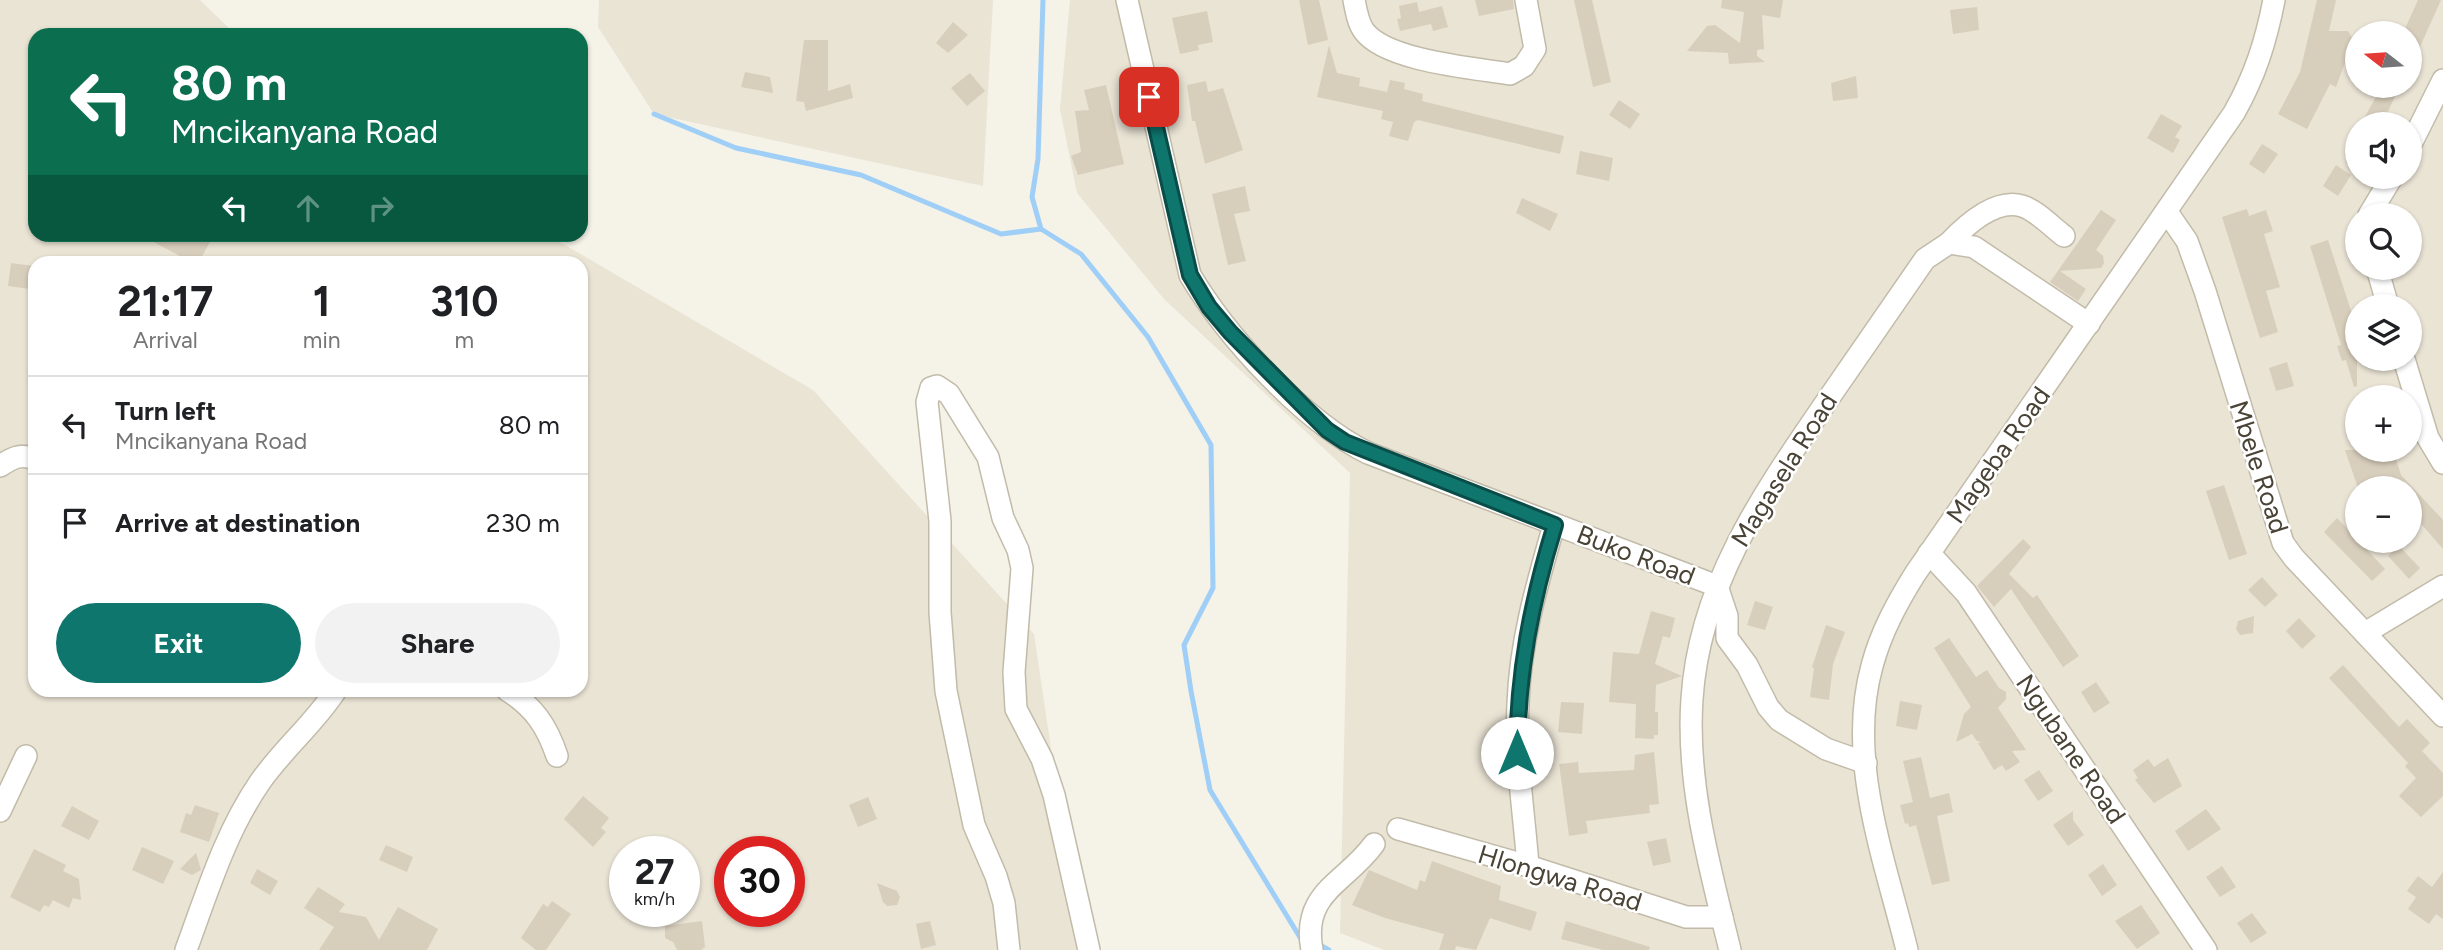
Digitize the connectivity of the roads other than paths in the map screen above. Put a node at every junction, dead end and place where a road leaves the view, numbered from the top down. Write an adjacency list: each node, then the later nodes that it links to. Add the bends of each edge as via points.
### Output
1 (1127, 0): 15 (street, Buko Road, via 1182,248 1190,275 1209,307 1278,383 1345,442)
2 (1354, 0): 3 (street, via 1364,31 1411,58 1510,74 1524,66 1535,49)
3 (1526, 0)
4 (2274, 0): 7 (street, Mageba Road, via 2251,83)
5 (2443, 80): 6 (street)
6 (2422, 122)
7 (2167, 212): 10 (street, Mageba Road); 19 (street, Mbele Road, via 2187,241 2205,291 2283,542)
8 (2064, 236): 9 (street, via 2022,206 2010,206 1972,221)
9 (1949, 243): 10 (street, via 1974,247); 17 (street, Magasela Road, via 1925,259 1770,483)
10 (2089, 324): 16 (street, Mageba Road)
11 (2408, 371): 13 (street, via 2428,438)
12 (28, 456): 14 (street, via 12,458)
13 (2443, 463)
14 (0, 467)
15 (1555, 525): 17 (street, Buko Road); 29 (street, via 1527,627 1518,703 1517,753)
16 (1929, 553): 25 (street, Mageba Road, via 1893,611 1871,667 1865,706); 37 (street, Ngubane Road, via 1966,593)
17 (1717, 586): 25 (street, via 1727,616 1727,638 1768,707 1779,720 1826,749); 30 (street, Magasela Road, via 1694,676 1692,725 1693,766)
18 (2443, 586): 19 (street)
19 (2365, 633): 22 (street, Mbele Road)
20 (331, 697): 33 (street, via 258,785 226,841)
21 (516, 697): 24 (street, via 537,713)
22 (2443, 716)
23 (26, 757): 26 (street)
24 (557, 757)
25 (1866, 763): 32 (street, Mageba Road, via 1871,806)
26 (0, 811)
27 (1398, 830): 29 (street, Hlongwa Road)
28 (1374, 844): 31 (street, via 1349,873 1322,893)
29 (1528, 866): 30 (street, Hlongwa Road, via 1686,917)
30 (1722, 917): 36 (street, Magasela Road)
31 (1311, 942)
32 (1911, 947)
33 (186, 950)
34 (1009, 950): 35 (street, via 1004,903 974,825 946,691 940,520 927,402 931,388 937,386 948,394 988,457 1003,518 1018,550 1022,568 1014,672 1016,709 1042,759 1054,795)
35 (1089, 950)
36 (1730, 950)
37 (2206, 950)

